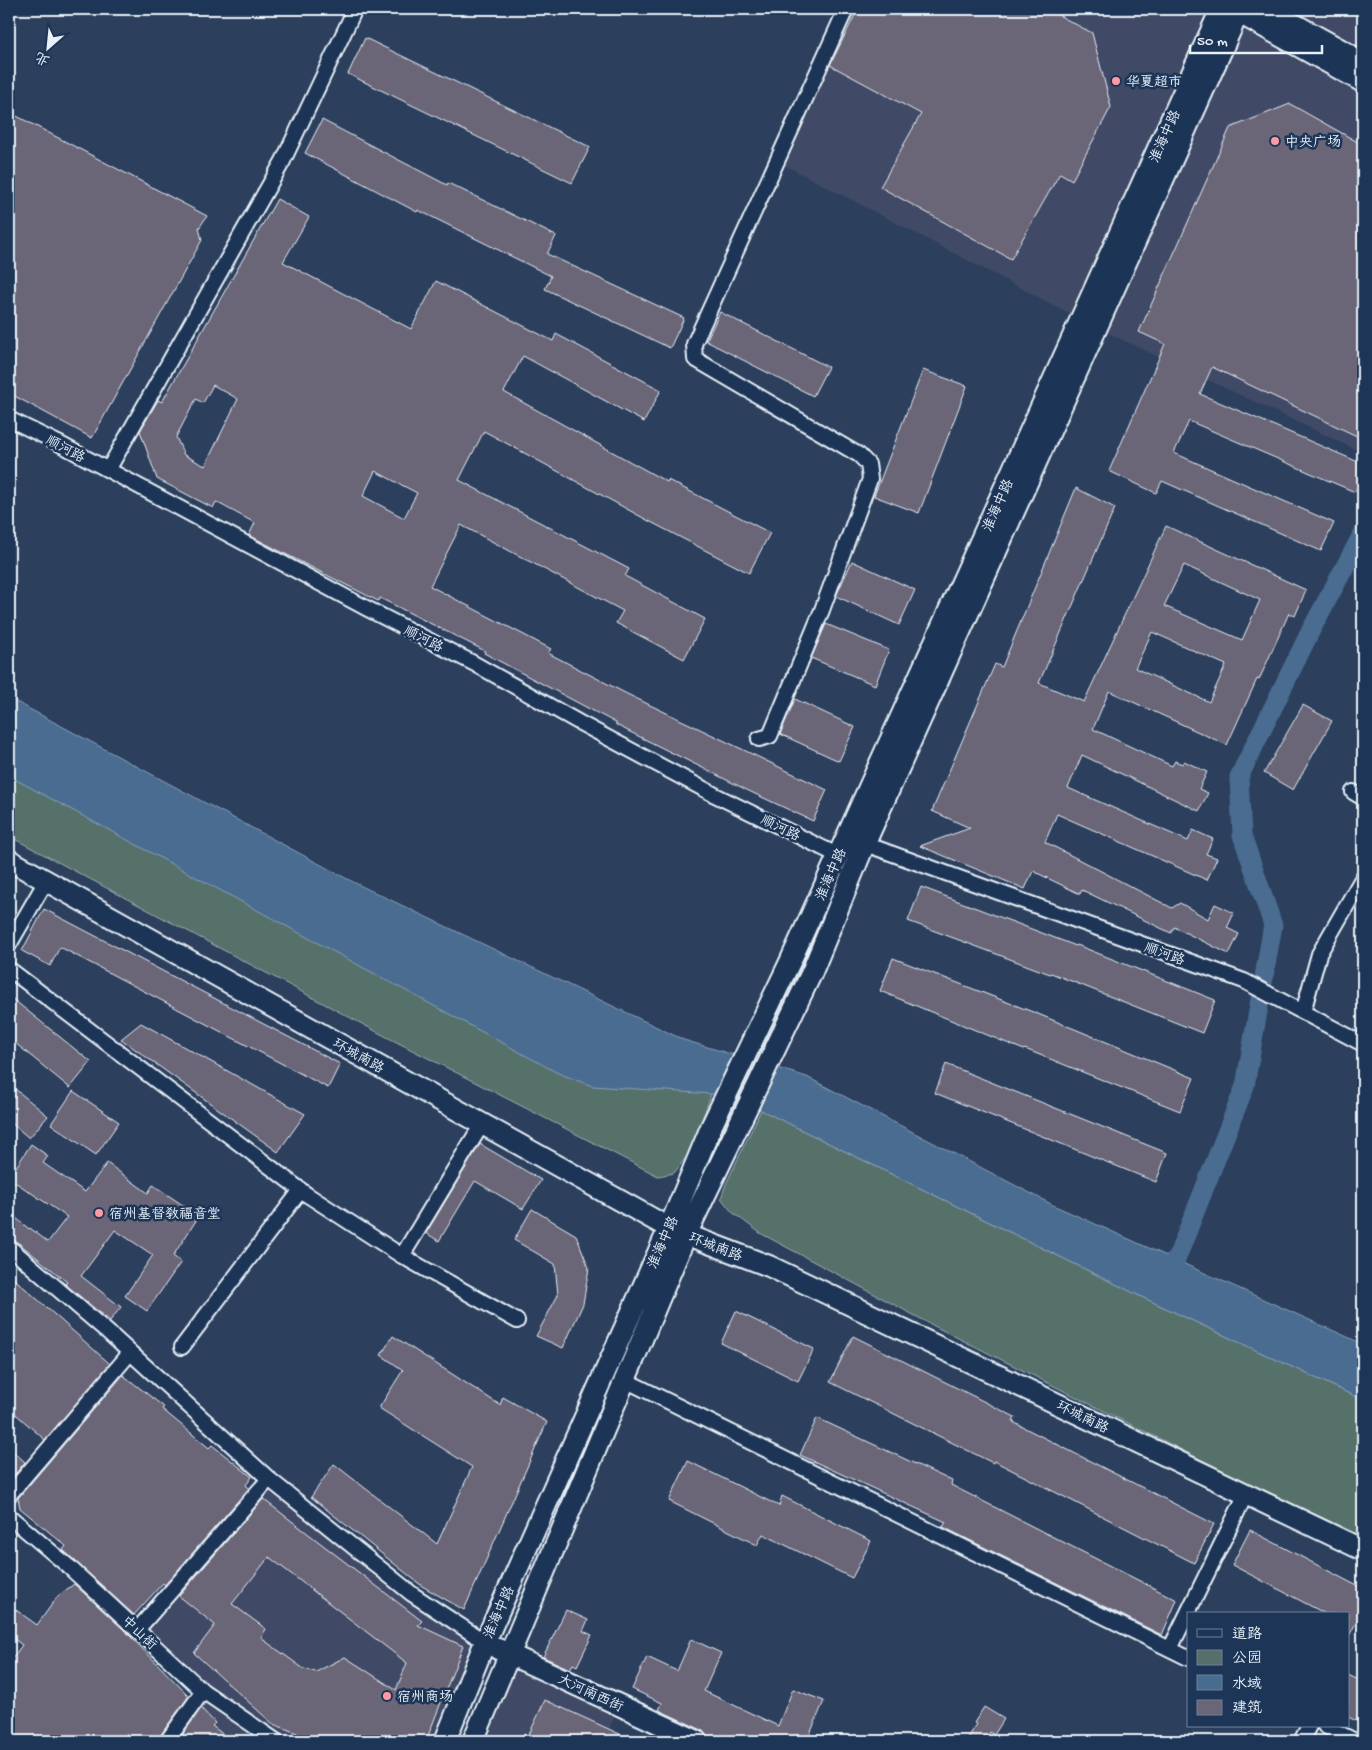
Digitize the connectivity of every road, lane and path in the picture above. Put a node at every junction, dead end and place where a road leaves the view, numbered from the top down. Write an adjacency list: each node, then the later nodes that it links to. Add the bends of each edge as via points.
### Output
1 (355, 9): 8 (street, via 283,161)
2 (846, 9): 9 (street, via 694,344 695,359 868,464 870,479 822,610 770,736)
3 (1267, 9): 5 (main road)
4 (1233, 10): 6 (main road); 10 (main road, 淮海中路)
5 (1363, 62)
6 (1363, 82)
7 (9, 419): 8 (street, 顺河路)
8 (108, 470): 11 (street, 顺河路, via 715,795)
9 (759, 739)
10 (856, 840): 11 (main road, 淮海中路); 17 (street, 顺河路, via 1244,981); 21 (main road, 淮海中路, via 812,972 729,1144)
11 (839, 856): 21 (main road, 淮海中路, via 711,1127)
12 (9, 860): 14 (main road, 环城南路)
13 (1363, 877): 17 (street, via 1319,954)
14 (46, 881): 15 (street); 19 (main road, 环城南路)
15 (9, 945)
16 (9, 969): 20 (street)
17 (1299, 1010): 18 (street, 顺河路)
18 (1363, 1044)
19 (482, 1124): 21 (main road, 环城南路); 23 (street)
20 (301, 1190): 23 (street); 25 (street)
21 (678, 1231): 27 (main road, 淮海中路); 29 (main road, 环城南路, via 769,1266); 36 (main road, 淮海中路)
22 (9, 1247): 26 (street)
23 (402, 1256): 24 (street)
24 (517, 1321)
25 (182, 1346)
26 (130, 1353): 28 (street); 30 (street)
27 (626, 1380): 37 (street); 38 (main road, 淮海中路)
28 (269, 1479): 35 (street); 36 (street, via 412,1594)
29 (1246, 1494): 32 (main road, 环城南路); 33 (street)
30 (9, 1495)
31 (9, 1516): 35 (street, 中山街)
32 (1363, 1550)
33 (1188, 1612)
34 (1187, 1614): 37 (street)
35 (137, 1630): 40 (street, 中山街)
36 (485, 1642): 38 (main road, 大河南西街); 45 (main road, 淮海中路)
37 (1170, 1649): 39 (street)
38 (510, 1654): 46 (main road, 淮海中路); 47 (main road, 大河南西街)
39 (1187, 1658)
40 (203, 1691): 43 (street); 44 (street, 中山街)
41 (1309, 1728): 48 (street)
42 (1329, 1728): 49 (street)
43 (167, 1741)
44 (276, 1741)
45 (446, 1741)
46 (473, 1741)
47 (697, 1741)
48 (1301, 1741)
49 (1356, 1741)

